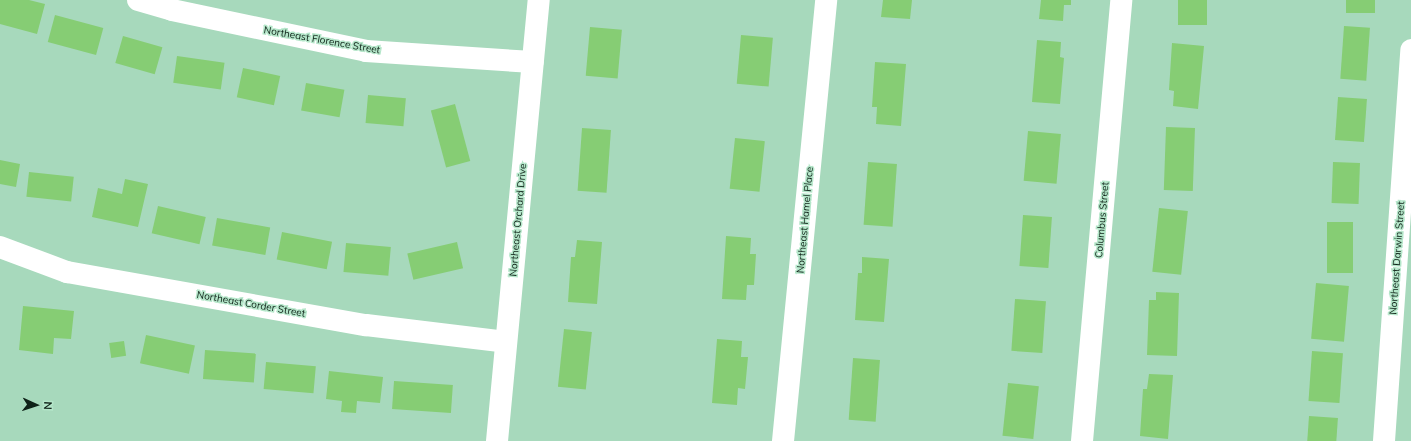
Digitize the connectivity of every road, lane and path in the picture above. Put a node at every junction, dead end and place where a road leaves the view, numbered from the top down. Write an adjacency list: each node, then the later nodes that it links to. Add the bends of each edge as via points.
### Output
1 (138, 0): 6 (street, Northeast Florence Street, via 172,10 366,51)
2 (539, 0): 6 (street, Northeast Orchard Drive)
3 (826, 0): 10 (street, Northeast Hamel Place)
4 (1121, 0): 11 (street, Columbus Street)
5 (1411, 50): 12 (street, Northeast Darwin Street)
6 (533, 62): 8 (street, Northeast Orchard Drive)
7 (0, 247): 8 (street, Northeast Corder Street, via 67,272 366,325)
8 (506, 342): 9 (street, Northeast Orchard Drive)
9 (497, 441)
10 (784, 441)
11 (1082, 441)
12 (1384, 441)

